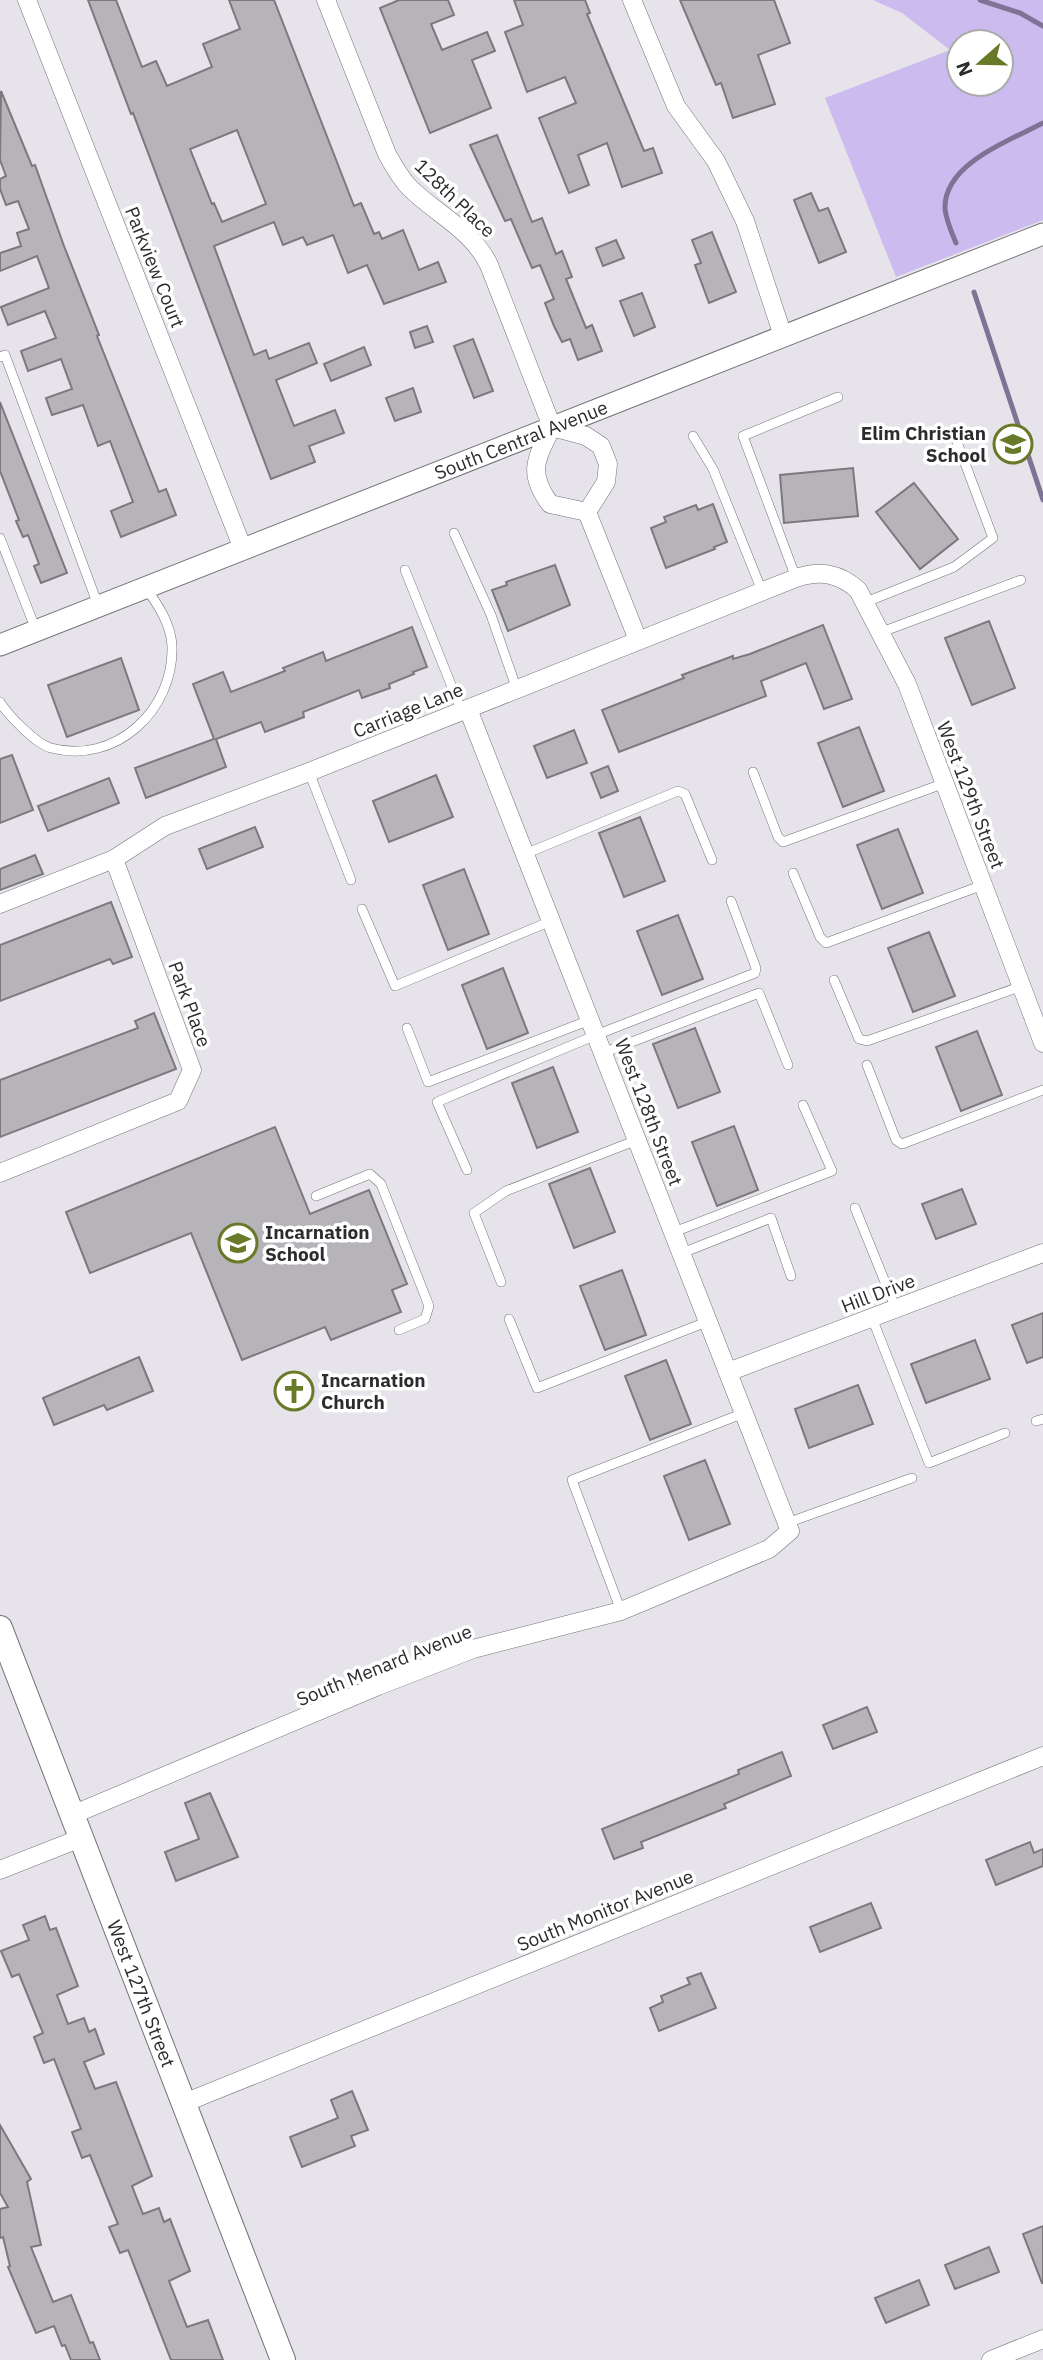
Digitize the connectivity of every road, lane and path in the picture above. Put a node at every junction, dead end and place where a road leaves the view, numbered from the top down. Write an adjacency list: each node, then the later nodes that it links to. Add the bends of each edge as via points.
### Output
1 (27, 0): 14 (street, Parkview Court)
2 (326, 0): 8 (street, 128th Place, via 398,172 483,253)
3 (632, 0): 5 (street, via 676,106 716,161 745,221)
4 (1043, 234): 5 (street, South Central Avenue)
5 (783, 336): 8 (street, South Central Avenue)
6 (0, 357): 22 (lane, via 5,355)
7 (838, 397): 17 (lane, via 743,436)
8 (552, 427): 11 (street, via 537,456 538,488 550,504); 11 (street, via 586,436 601,446 608,464 606,482); 14 (street, South Central Avenue)
9 (954, 434): 21 (lane, via 993,538 954,567)
10 (693, 436): 20 (lane, via 713,469)
11 (587, 512): 25 (street)
12 (454, 533): 27 (lane, via 491,615)
13 (0, 537): 23 (lane)
14 (243, 549): 19 (street, South Central Avenue)
15 (405, 570): 29 (lane)
16 (837, 576): 17 (street, Carriage Lane, via 810,573); 21 (street, West 129th Street, via 859,590)
17 (796, 578): 20 (street, Carriage Lane)
18 (1021, 580): 24 (lane)
19 (146, 587): 22 (street, South Central Avenue); 28 (lane, via 163,614 172,644 170,676 158,705 138,729 110,745 80,752 49,748 23,729)
20 (762, 592): 25 (street, Carriage Lane)
21 (866, 601): 24 (street, West 129th Street)
22 (99, 606): 23 (street, South Central Avenue)
23 (37, 631): 26 (street, South Central Avenue)
24 (879, 633): 32 (street, West 129th Street, via 907,684)
25 (638, 640): 27 (street, Carriage Lane)
26 (1, 642)
27 (517, 690): 29 (street, Carriage Lane)
28 (0, 702)
29 (465, 710): 30 (street, Carriage Lane); 33 (street, West 128th Street)
30 (309, 772): 34 (street, Carriage Lane, via 165,826); 37 (lane)
31 (752, 772): 32 (lane, via 783,842)
32 (944, 783): 38 (street, West 129th Street)
33 (525, 853): 35 (lane, via 678,791 685,794); 42 (street, West 128th Street)
34 (114, 859): 40 (street, Carriage Lane); 55 (street, Park Place, via 192,1070 178,1101)
35 (712, 860)
36 (793, 873): 38 (lane, via 826,943)
37 (351, 880)
38 (983, 885): 44 (street, West 129th Street)
39 (731, 901): 45 (lane, via 755,973)
40 (0, 904)
41 (362, 909): 42 (lane, via 395,986)
42 (551, 921): 45 (street, West 128th Street)
43 (835, 980): 44 (lane, via 859,1039 867,1041)
44 (1021, 986): 47 (street, West 129th Street)
45 (593, 1027): 46 (lane, via 428,1082); 48 (street, West 128th Street); 54 (lane, via 437,1102)
46 (407, 1028)
47 (1043, 1043)
48 (603, 1053): 49 (lane, via 759,993); 53 (street, West 128th Street)
49 (788, 1065)
50 (867, 1065): 51 (lane, via 895,1140 902,1144)
51 (1043, 1090)
52 (803, 1105): 58 (lane, via 832,1171)
53 (637, 1140): 58 (street, West 128th Street); 62 (lane, via 506,1191 474,1213)
54 (467, 1170)
55 (0, 1173)
56 (316, 1196): 67 (lane, via 370,1174 381,1184 429,1306 425,1319)
57 (855, 1208): 63 (lane)
58 (674, 1233): 59 (street, West 128th Street)
59 (682, 1253): 61 (lane, via 771,1218); 66 (street, West 128th Street)
60 (1043, 1253): 63 (street, Hill Drive)
61 (791, 1276)
62 (502, 1282)
63 (895, 1309): 64 (street, Hill Drive)
64 (872, 1318): 68 (street, Hill Drive); 70 (lane, via 929,1463)
65 (509, 1319): 66 (lane, via 537,1388)
66 (709, 1321): 68 (street, West 128th Street)
67 (399, 1330)
68 (728, 1372): 69 (street, West 128th Street)
69 (744, 1413): 72 (street, West 128th Street); 73 (lane, via 572,1480)
70 (1005, 1433)
71 (912, 1478): 72 (lane)
72 (789, 1527): 73 (street, South Menard Avenue, via 768,1549)
73 (621, 1611): 76 (street, South Menard Avenue, via 473,1649)
74 (0, 1628): 76 (main road, West 127th Street)
75 (1043, 1756): 79 (street, South Monitor Avenue)
76 (72, 1815): 77 (main road, West 127th Street)
77 (81, 1838): 78 (street); 79 (main road, West 127th Street)
78 (0, 1870)
79 (184, 2103): 81 (main road, West 127th Street)
80 (1043, 2339): 82 (street)
81 (283, 2360)
82 (991, 2360)

